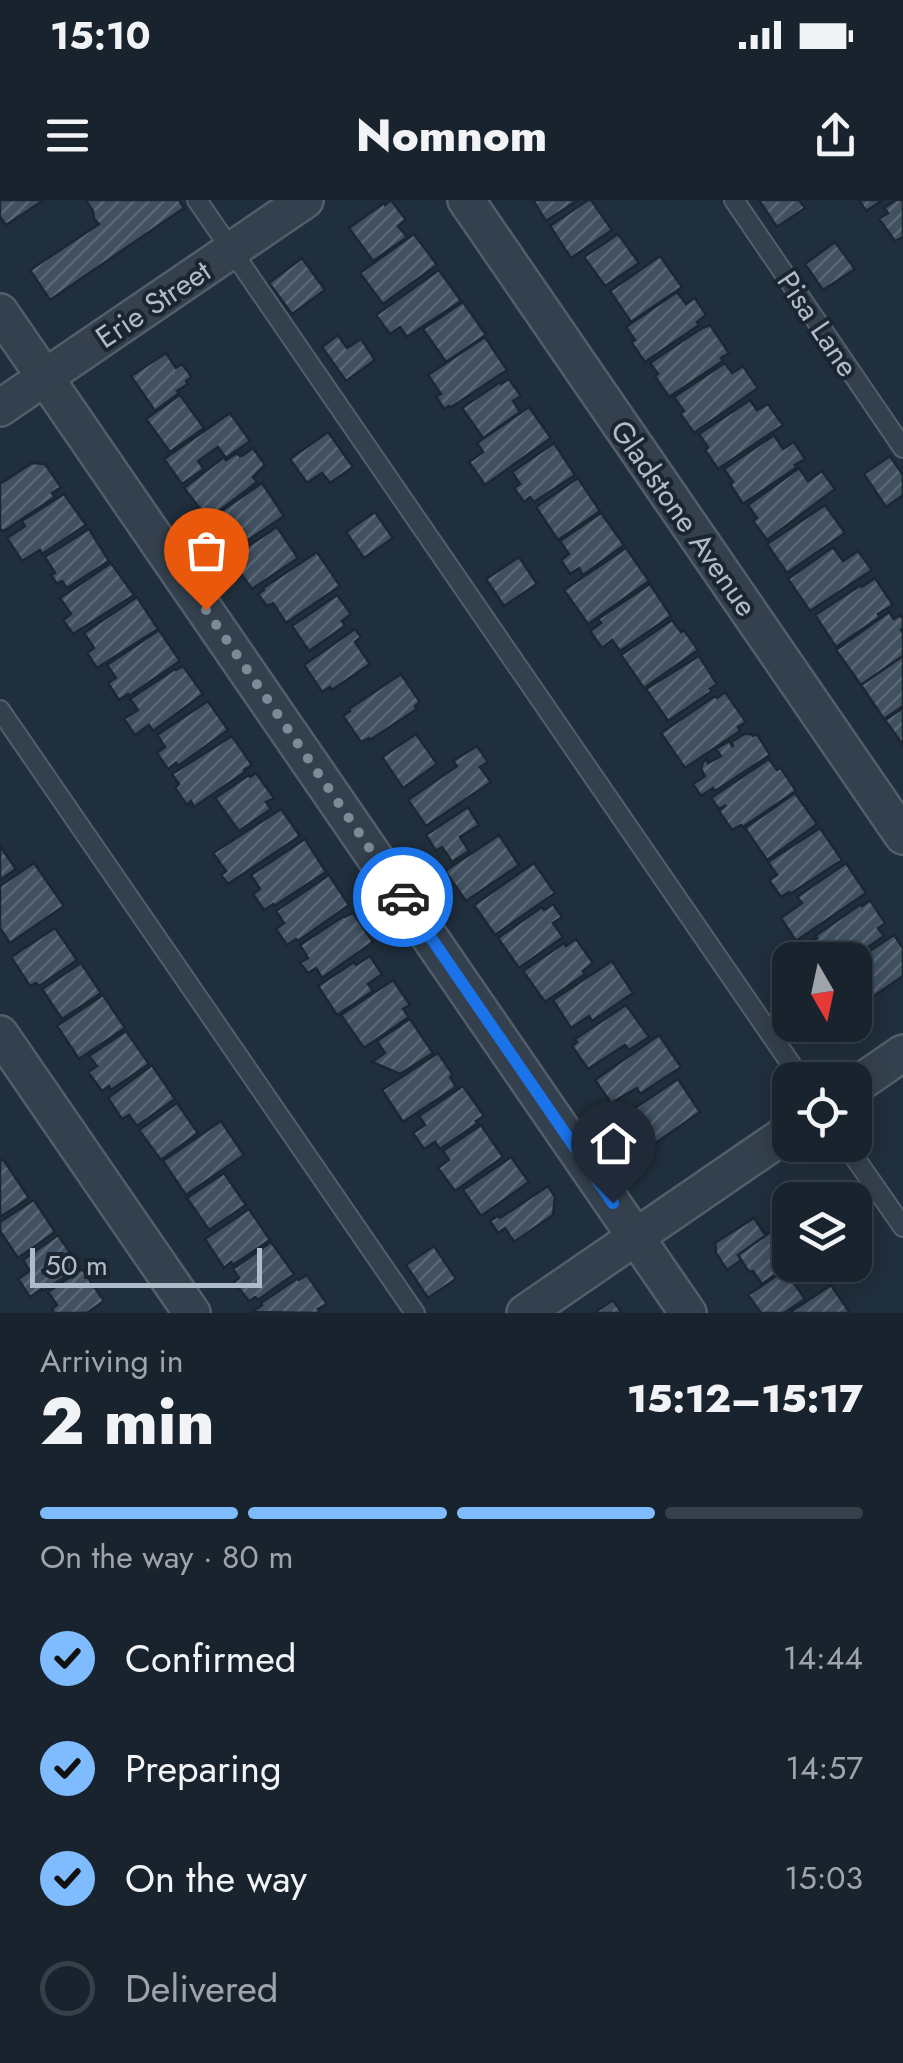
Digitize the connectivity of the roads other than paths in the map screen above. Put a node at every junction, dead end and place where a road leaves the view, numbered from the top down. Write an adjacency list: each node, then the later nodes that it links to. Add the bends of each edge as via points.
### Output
1 (197, 200): 5 (lane)
2 (305, 200): 5 (street, Erie Street)
3 (466, 200): 11 (street, Gladstone Avenue)
4 (734, 200): 9 (lane, Pisa Lane)
5 (232, 250): 7 (street, Erie Street); 14 (lane)
6 (0, 312): 7 (street)
7 (46, 377): 8 (street, Erie Street); 19 (street)
8 (0, 408)
9 (903, 448)
10 (0, 710): 21 (lane)
11 (903, 836)
12 (0, 1034): 20 (street)
13 (903, 1053): 15 (street)
14 (790, 1062)
15 (872, 1074)
16 (772, 1143): 19 (street)
17 (858, 1162): 18 (lane)
18 (903, 1227)
19 (636, 1237): 22 (street); 23 (street)
20 (192, 1313)
21 (414, 1313)
22 (526, 1313)
23 (688, 1313)

